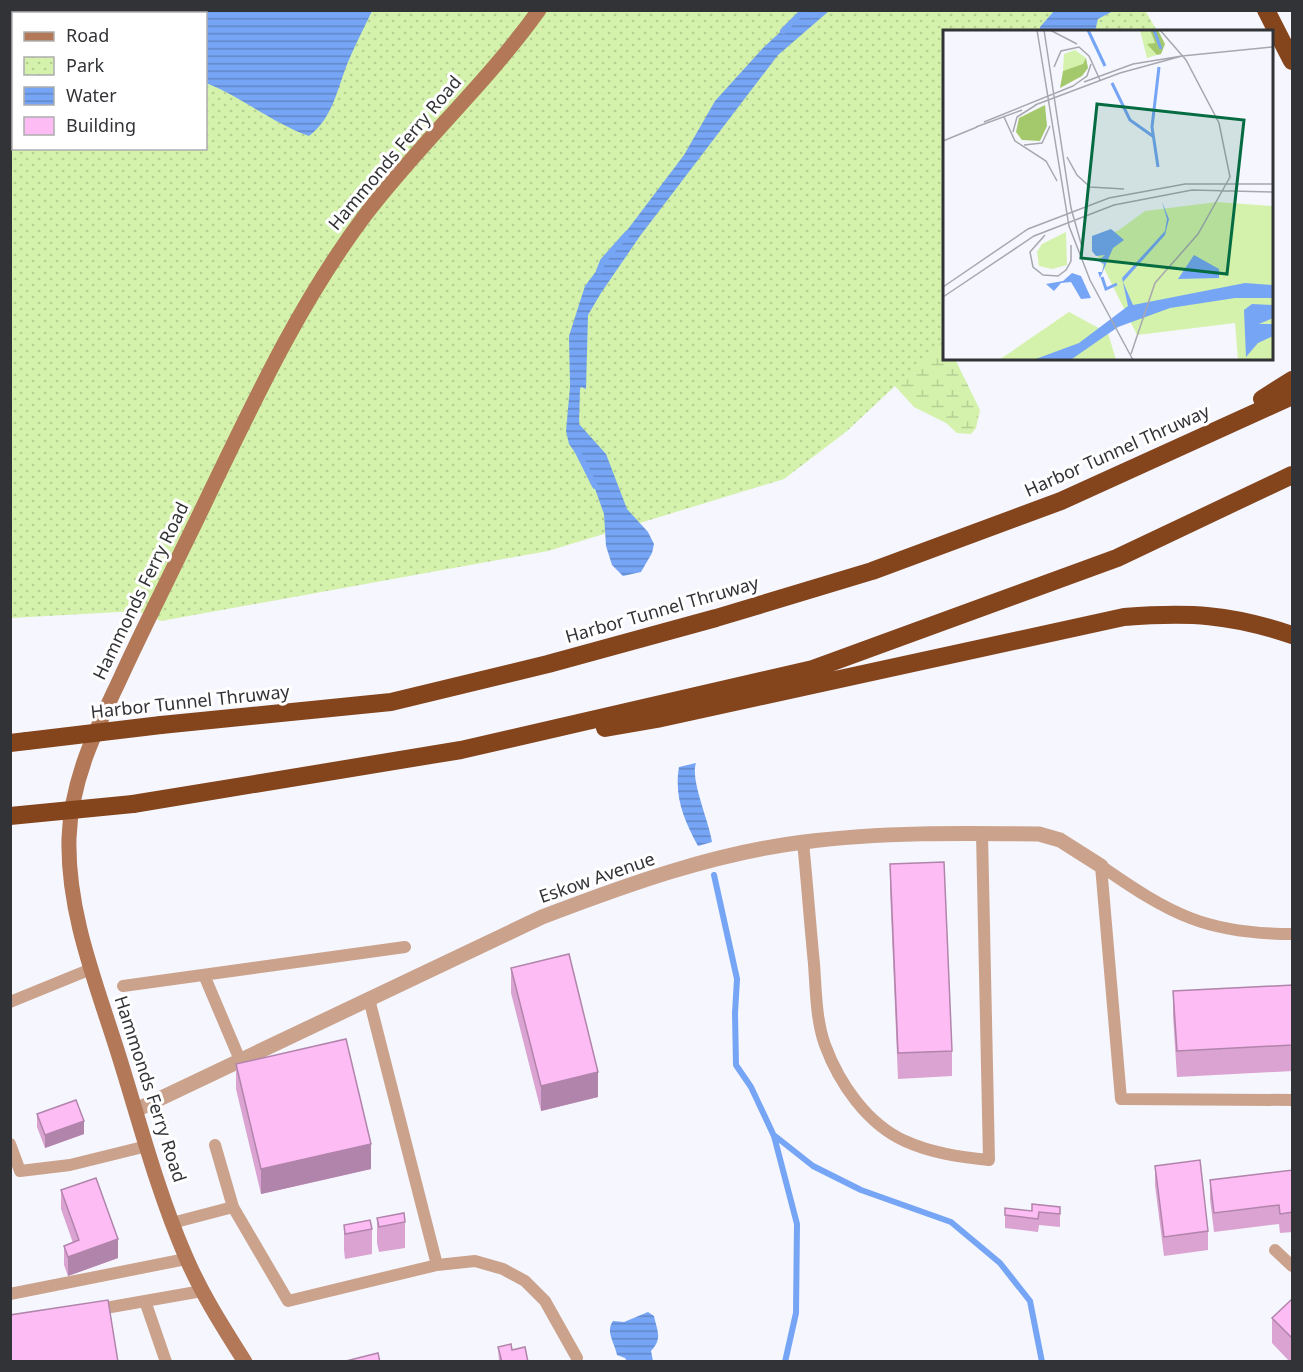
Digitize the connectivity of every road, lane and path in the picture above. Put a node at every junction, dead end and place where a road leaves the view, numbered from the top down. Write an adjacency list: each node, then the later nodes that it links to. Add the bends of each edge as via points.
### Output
1 (539, 10): 17 (street, Hammonds Ferry Road, via 385,190 316,288 275,361 107,706 81,769 69,836 73,897)
2 (1266, 10): 3 (highway)
3 (1290, 56)
4 (1293, 380): 6 (highway)
5 (1293, 396): 6 (highway, Harbor Tunnel Thruway)
6 (1185, 444): 9 (highway, Harbor Tunnel Thruway, bridge, via 1061,501 872,571 570,658 391,702)
7 (1293, 475): 10 (highway, via 1117,558 813,669)
8 (1293, 635): 10 (highway, via 1211,614 1124,617 657,719)
9 (19, 742)
10 (461, 750): 11 (highway, bridge, via 133,804)
11 (10, 816)
12 (982, 833): 13 (street, Eskow Avenue); 13 (lane, via 989,1160 958,1157 904,1141 880,1126 859,1105 840,1075 825,1045 818,1012); 14 (street, Eskow Avenue, via 1040,834 1060,840)
13 (803, 842): 20 (street, Eskow Avenue, via 729,856 599,895 542,917)
14 (1101, 866): 15 (lane, via 1183,917 1218,929); 23 (lane, via 1121,1099)
15 (1293, 934)
16 (405, 947): 18 (lane)
17 (91, 969): 21 (lane); 24 (street, Hammonds Ferry Road)
18 (204, 975): 19 (lane); 22 (lane)
19 (123, 986)
20 (369, 999): 22 (street, Eskow Avenue); 32 (lane)
21 (10, 1002)
22 (240, 1060): 24 (street, Eskow Avenue)
23 (1293, 1100)
24 (136, 1110): 27 (street, Hammonds Ferry Road)
25 (10, 1144): 27 (lane, via 20,1171 70,1165)
26 (215, 1145): 28 (lane)
27 (147, 1146): 29 (street, Hammonds Ferry Road)
28 (233, 1207): 29 (lane); 32 (lane, via 288,1301)
29 (172, 1223): 31 (street, Hammonds Ferry Road)
30 (1275, 1250): 33 (lane)
31 (186, 1258): 34 (street, Hammonds Ferry Road); 35 (lane)
32 (436, 1265): 38 (lane, via 475,1262 503,1269 525,1281 545,1301)
33 (1293, 1266)
34 (202, 1291): 36 (lane); 40 (street, Hammonds Ferry Road)
35 (10, 1294)
36 (145, 1301): 37 (lane); 39 (lane)
37 (78, 1313)
38 (577, 1358)
39 (166, 1362)
40 (245, 1362)

